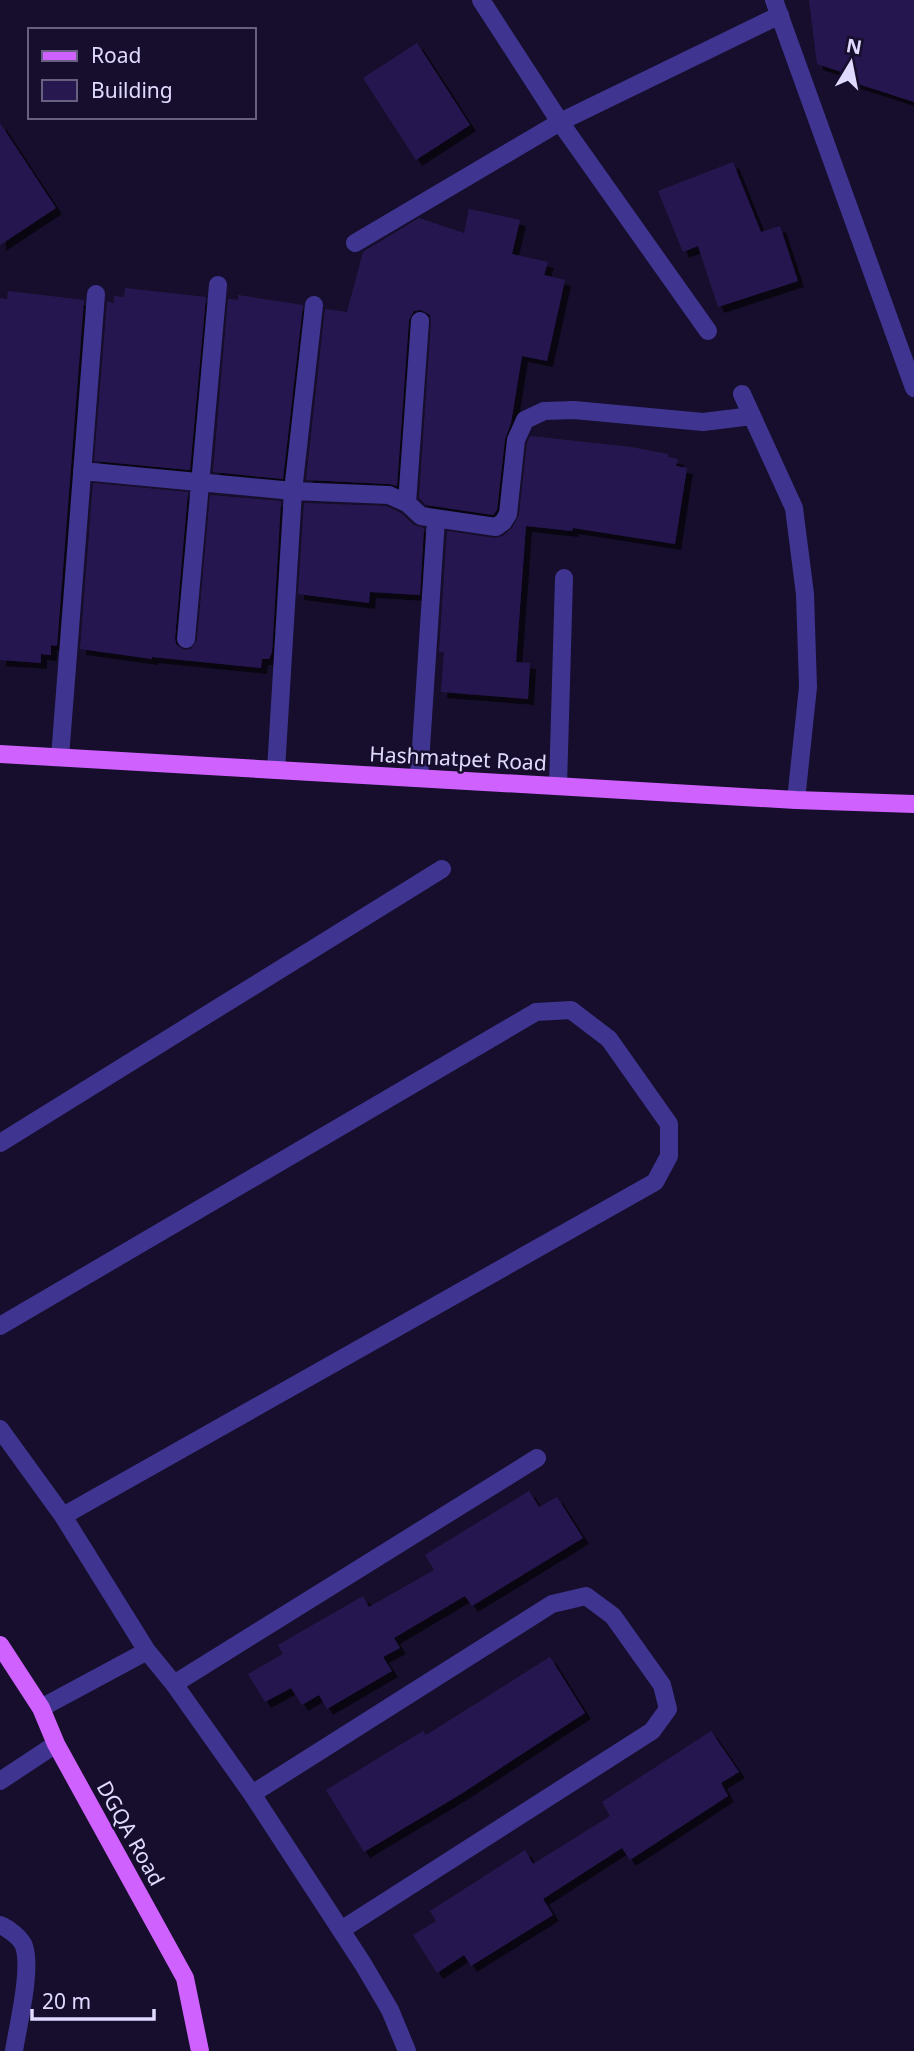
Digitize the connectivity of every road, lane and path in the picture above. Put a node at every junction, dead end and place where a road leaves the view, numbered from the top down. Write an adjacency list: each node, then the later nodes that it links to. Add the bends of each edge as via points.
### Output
1 (481, 0): 3 (street)
2 (777, 7): 3 (street); 10 (street)
3 (559, 122): 4 (street); 9 (street)
4 (355, 243)
5 (218, 285): 14 (street)
6 (96, 294): 13 (street)
7 (314, 304): 15 (street)
8 (420, 321): 16 (street)
9 (708, 331)
10 (914, 388)
11 (742, 394): 12 (street)
12 (752, 416): 17 (street, via 703,422 544,411 525,420 516,440 508,514 503,522 496,527); 25 (street, via 794,508 805,594 808,687)
13 (82, 471): 14 (street); 21 (street)
14 (201, 482): 15 (street); 19 (street)
15 (293, 491): 16 (street, via 388,495); 22 (street)
16 (407, 503): 17 (street, via 421,516)
17 (436, 519): 23 (street)
18 (565, 578): 24 (street)
19 (186, 639)
20 (0, 754): 21 (main road, Hashmatpet Road)
21 (60, 757): 22 (main road, Hashmatpet Road)
22 (276, 770): 23 (main road, Hashmatpet Road)
23 (419, 778): 24 (main road, Hashmatpet Road)
24 (558, 786): 25 (main road, Hashmatpet Road)
25 (796, 800): 26 (main road, Hashmatpet Road)
26 (914, 804)
27 (442, 869): 28 (street)
28 (0, 1143)
29 (0, 1326): 32 (street, via 536,1012 571,1010 609,1039 669,1124 669,1156 655,1182)
30 (0, 1429): 32 (street)
31 (537, 1458): 35 (street)
32 (63, 1516): 34 (street)
33 (0, 1645): 36 (main road, DGQA Road)
34 (147, 1651): 35 (street); 36 (street)
35 (174, 1684): 39 (street)
36 (41, 1709): 37 (main road, DGQA Road)
37 (56, 1744): 38 (street); 43 (main road, DGQA Road, via 185,1978)
38 (0, 1781)
39 (252, 1794): 41 (street); 41 (street, via 552,1604 586,1595 613,1616 662,1685 668,1709 652,1731)
40 (0, 1925): 42 (street, via 24,1944 27,1967)
41 (341, 1930): 44 (street, via 390,2010)
42 (14, 2051)
43 (201, 2051)
44 (407, 2051)

